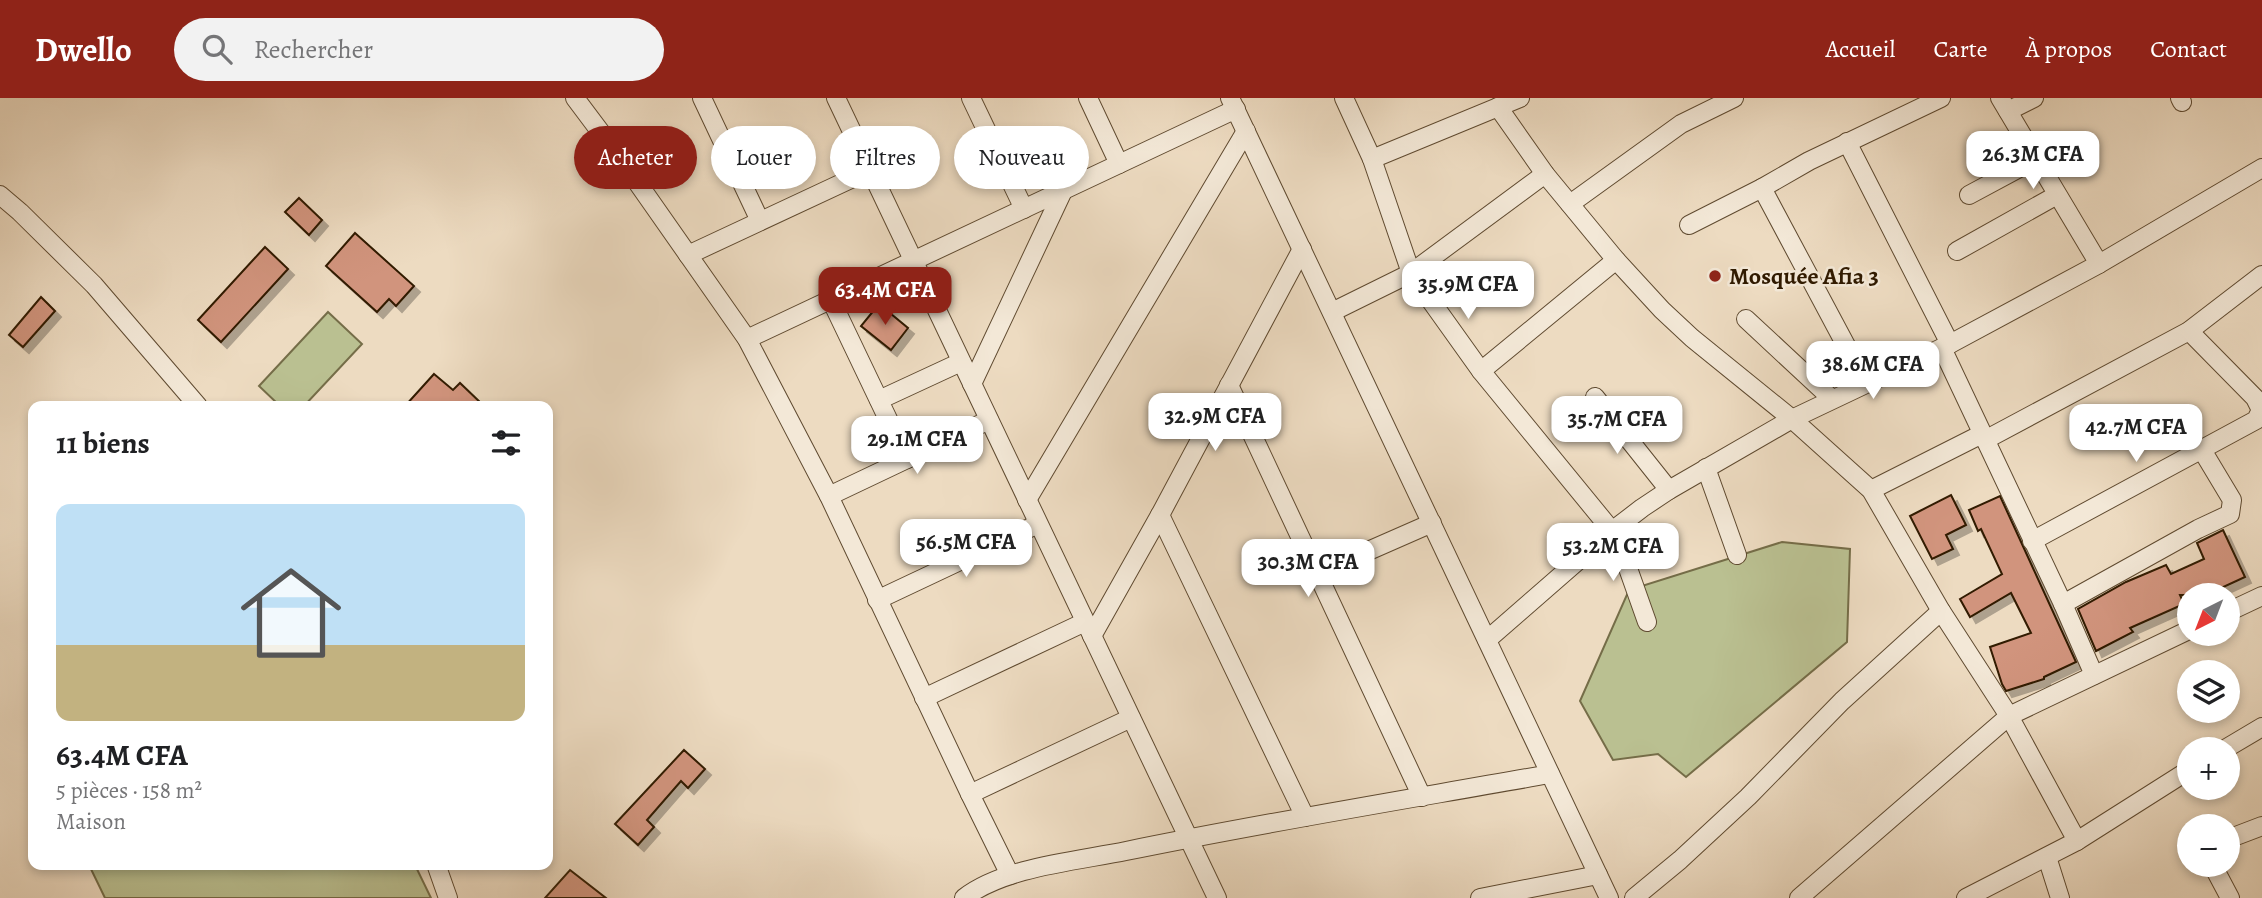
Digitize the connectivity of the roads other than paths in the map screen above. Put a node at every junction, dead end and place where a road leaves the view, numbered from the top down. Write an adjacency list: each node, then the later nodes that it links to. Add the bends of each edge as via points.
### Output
1 (575, 98): 35 (street)
2 (702, 98): 31 (street)
3 (836, 98): 14 (street)
4 (971, 98): 30 (street)
5 (1088, 98): 19 (street)
6 (1344, 98): 18 (street)
7 (1520, 98): 13 (street)
8 (1734, 98): 29 (street, via 1681,124)
9 (1941, 98): 16 (street)
10 (2034, 98): 12 (street)
11 (1233, 104): 15 (street); 19 (street)
12 (2004, 104): 17 (street)
13 (1499, 107): 18 (street); 21 (street)
14 (849, 126)
15 (1246, 131): 33 (street); 65 (street)
16 (1847, 142): 22 (street); 46 (street)
17 (2038, 158): 27 (street); 28 (street)
18 (1372, 159): 39 (street)
19 (1119, 164): 25 (street)
20 (2262, 168): 38 (street)
21 (1545, 174): 29 (street); 39 (street)
22 (1762, 188): 32 (street); 49 (street)
23 (830, 189): 31 (street)
24 (879, 189): 37 (street)
25 (1062, 193): 30 (street); 50 (street)
26 (0, 195): 55 (street, via 94,285)
27 (1969, 195)
28 (2057, 195): 34 (street); 38 (street)
29 (1570, 204): 36 (street)
30 (1024, 209): 37 (street)
31 (760, 221): 35 (street)
32 (1689, 225)
33 (1302, 249): 42 (street); 51 (street)
34 (1957, 251)
35 (688, 255): 45 (street)
36 (1616, 260): 48 (street); 56 (street, via 1682,329)
37 (914, 261): 41 (street); 47 (street)
38 (2099, 264): 46 (street)
39 (1411, 273): 42 (street); 48 (street)
40 (2262, 275): 44 (street)
41 (831, 300): 45 (street); 53 (street)
42 (1332, 312): 67 (street)
43 (1746, 319): 54 (street)
44 (2189, 331): 58 (street); 59 (street, via 2255,398 2261,410 2256,419)
45 (747, 339): 64 (street)
46 (1946, 346): 49 (street); 58 (street)
47 (961, 362): 50 (street); 53 (street)
48 (1481, 371): 69 (street)
49 (1866, 383): 54 (street)
50 (972, 384): 57 (street)
51 (1229, 385): 66 (street); 72 (street)
52 (1595, 397): 62 (street)
53 (879, 400): 60 (street)
54 (1832, 400): 56 (street)
55 (194, 401)
56 (1793, 419): 61 (street); 63 (street)
57 (989, 421): 60 (street); 65 (street)
58 (1984, 437): 63 (street); 70 (street)
59 (2202, 450): 70 (street); 75 (street, via 2232,500 2230,514)
60 (907, 459): 64 (street)
61 (1706, 468): 62 (street); 71 (street)
62 (1669, 490): 69 (street)
63 (1871, 490): 77 (street)
64 (829, 496): 74 (street)
65 (1027, 500): 68 (street)
66 (1160, 515): 79 (street); 92 (street)
67 (1432, 523): 72 (street); 81 (street)
68 (1038, 524): 74 (street); 79 (street)
69 (1612, 531): 78 (street); 81 (street)
70 (2032, 541): 75 (street)
71 (1737, 555)
72 (1318, 573): 91 (street)
73 (2262, 596): 76 (street)
74 (877, 600): 83 (street)
75 (2063, 604): 82 (street)
76 (2240, 606)
77 (1941, 611): 84 (street); 108 (street, via 1842,701 1748,797)
78 (1647, 622)
79 (1088, 629): 83 (street); 85 (street)
80 (2177, 636): 82 (street)
81 (1487, 640): 88 (street)
82 (2094, 676): 84 (street)
83 (924, 698): 90 (street)
84 (2009, 716): 96 (street); 109 (street)
85 (1131, 718): 90 (street); 95 (street)
86 (2262, 727): 87 (street)
87 (2240, 740)
88 (1550, 774): 91 (street); 100 (street)
89 (2177, 778): 96 (street)
90 (970, 794): 99 (street)
91 (1422, 797): 92 (street)
92 (1305, 817): 95 (street)
93 (2262, 826): 94 (street)
94 (2240, 834)
95 (1188, 838): 99 (street); 105 (street)
96 (2077, 841): 97 (street)
97 (2047, 856): 110 (street); 111 (street)
98 (438, 870): 103 (street)
99 (1010, 875): 102 (street)
100 (1598, 875): 106 (street); 107 (street)
101 (2218, 877): 112 (street)
102 (980, 892): 104 (street)
103 (448, 898)
104 (964, 898)
105 (1217, 898)
106 (1480, 898)
107 (1609, 898)
108 (1634, 898)
109 (1799, 898)
110 (1966, 898)
111 (2060, 898)
112 (2230, 898)

